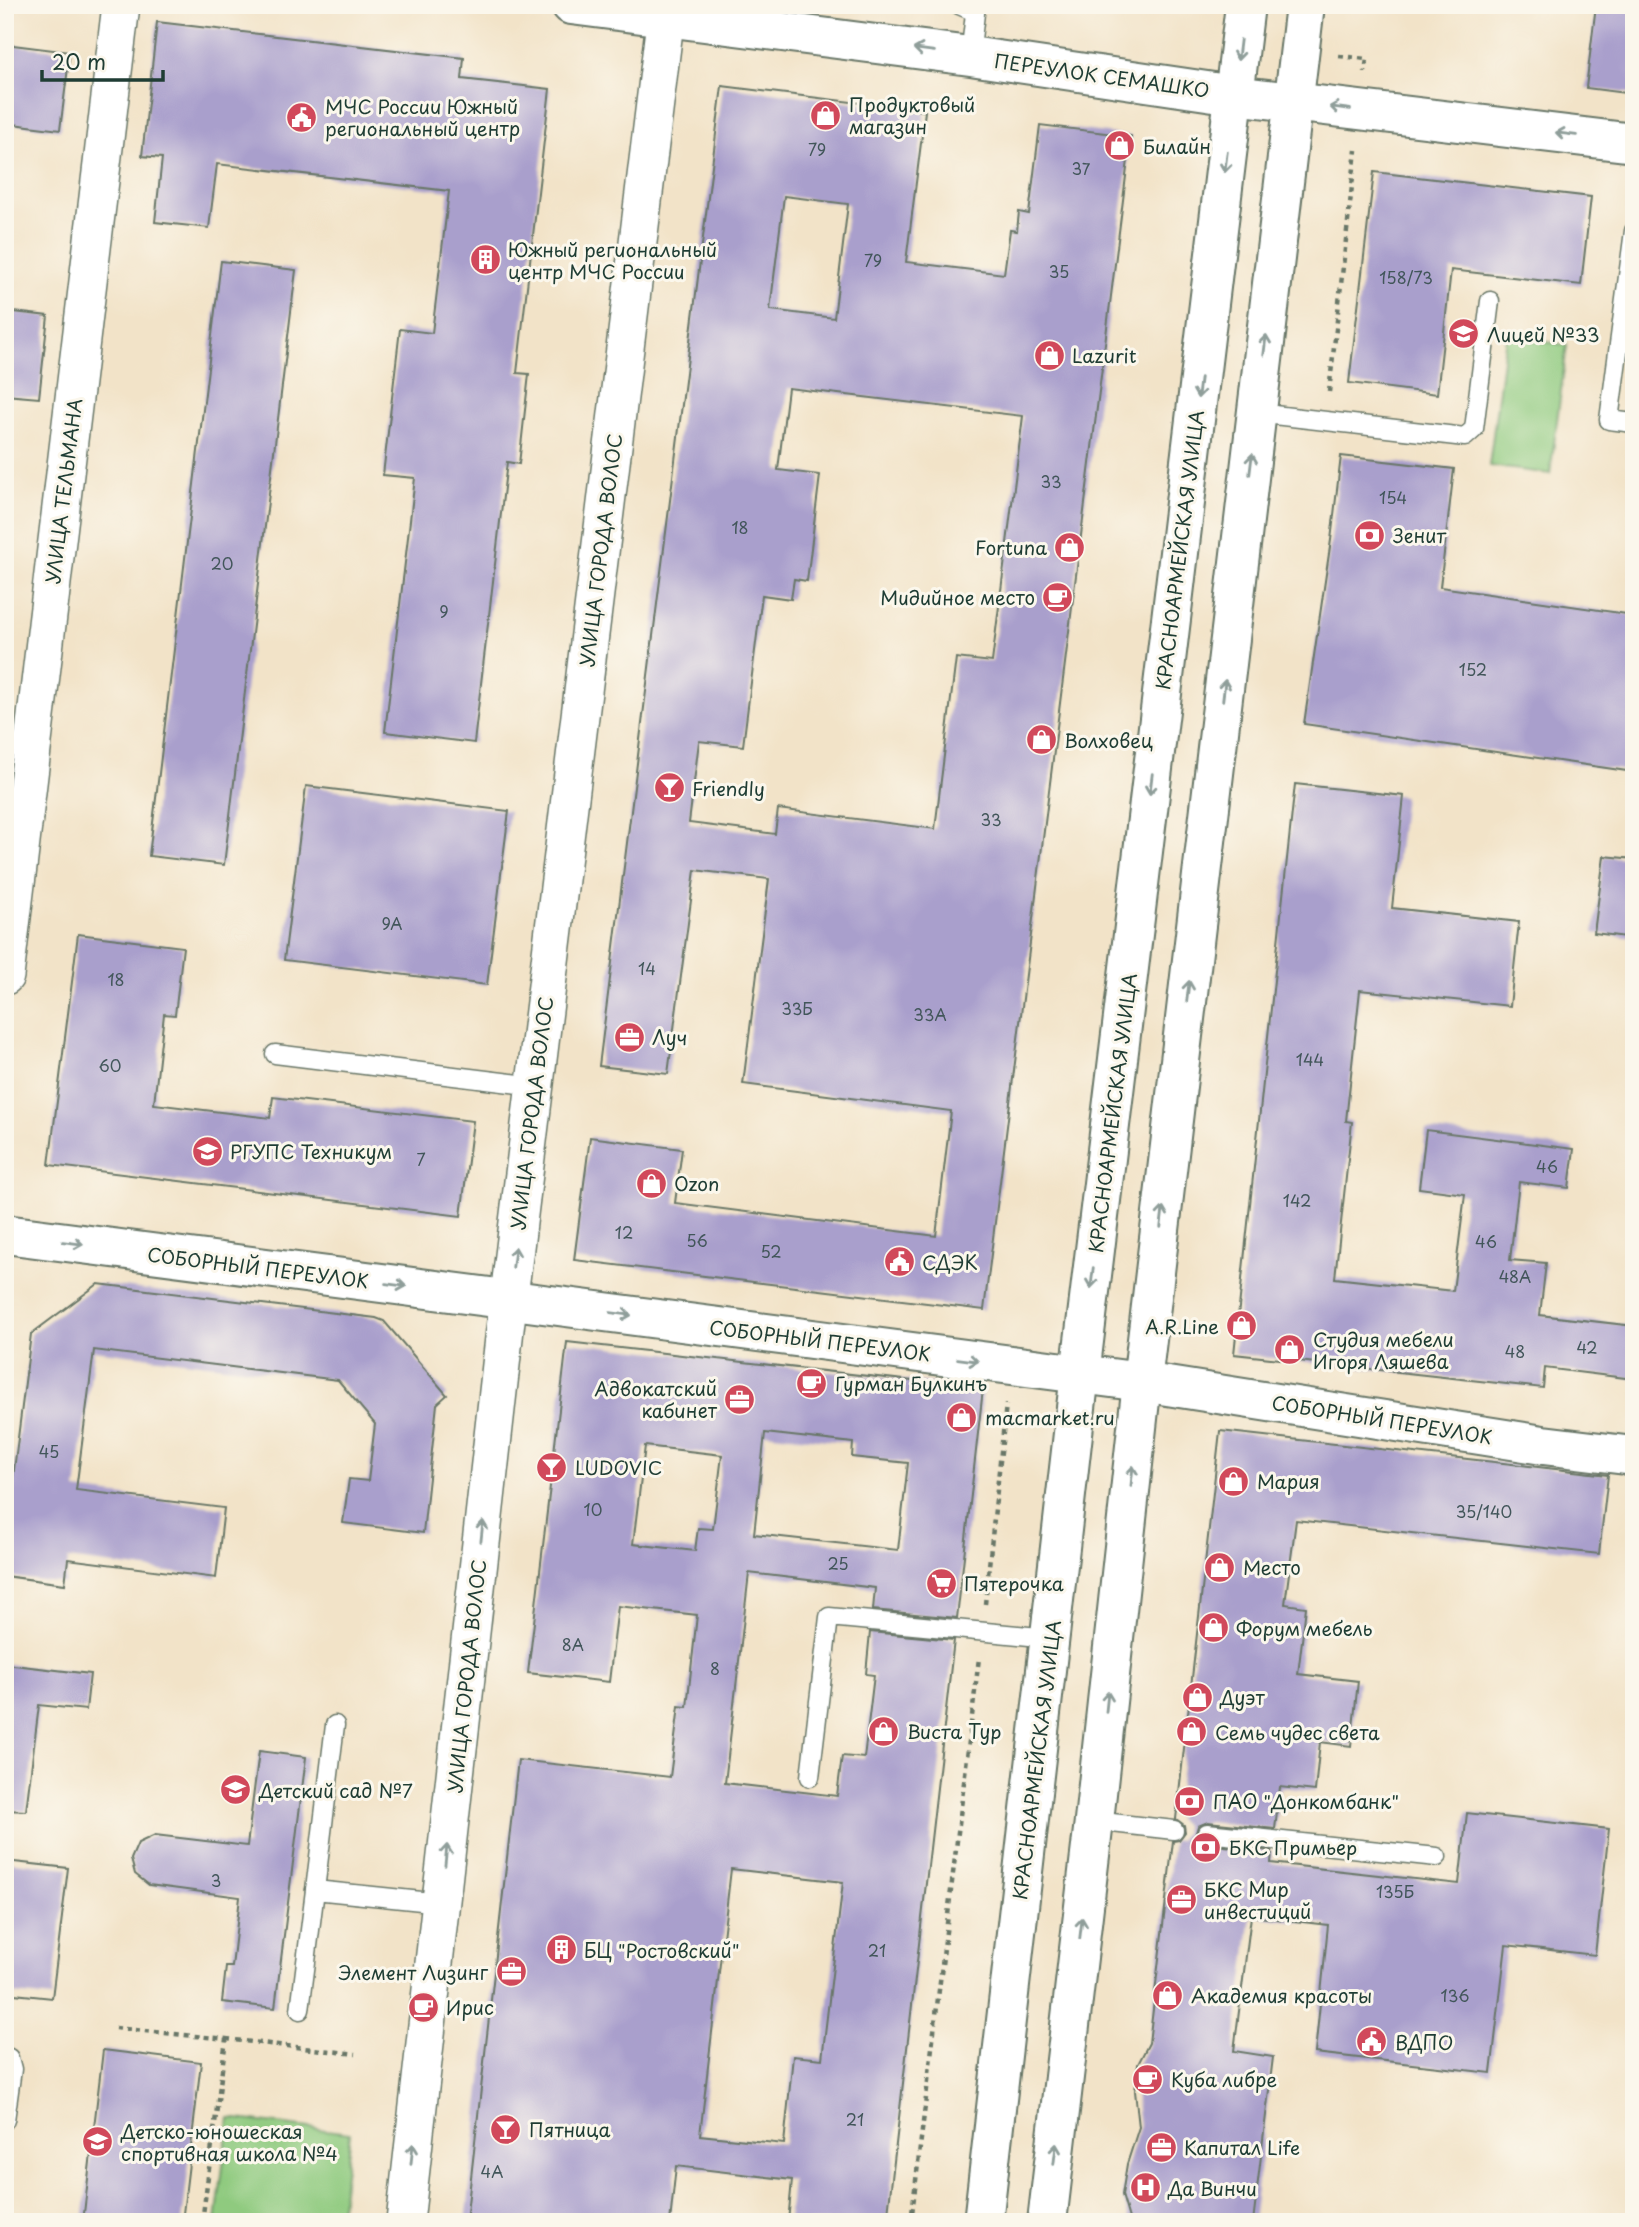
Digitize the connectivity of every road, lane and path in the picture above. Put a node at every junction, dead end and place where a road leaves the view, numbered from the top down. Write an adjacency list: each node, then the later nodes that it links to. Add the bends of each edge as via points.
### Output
1 (121, 5): 18 (street, УЛИЦА ТЕЛЬМАНА)
2 (571, 5): 6 (main road, ПЕРЕУЛОК СЕМАШКО)
3 (1245, 5): 9 (main road, КРАСНОАРМЕЙСКАЯ УЛИЦА, one-way to 9)
4 (1305, 5): 7 (main road)
5 (970, 7): 8 (lane)
6 (667, 11): 8 (main road, ПЕРЕУЛОК СЕМАШКО, one-way to 6); 20 (street, УЛИЦА ГОРОДА ВОЛОС)
7 (1300, 52): 10 (main road); 11 (path, via 1367,60)
8 (970, 56): 9 (main road, ПЕРЕУЛОК СЕМАШКО)
9 (1234, 94): 10 (main road, ПЕРЕУЛОК СЕМАШКО); 24 (main road, КРАСНОАРМЕЙСКАЯ УЛИЦА, one-way to 24)
10 (1293, 102): 11 (main road, ПЕРЕУЛОК СЕМАШКО, one-way to 10); 15 (main road, one-way to 10)
11 (1361, 110): 12 (main road, ПЕРЕУЛОК СЕМАШКО, one-way to 11); 16 (path)
12 (1634, 142)
13 (1634, 231): 17 (lane, via 1609,420)
14 (1490, 301): 16 (lane, via 1474,429 1465,437)
15 (1257, 413): 16 (lane); 25 (main road, one-way to 15)
16 (1325, 421)
17 (1634, 423)
18 (5, 976)
19 (275, 1054): 20 (lane)
20 (535, 1086): 22 (street, УЛИЦА ГОРОДА ВОЛОС, one-way to 20)
21 (5, 1234): 22 (main road, СОБОРНЫЙ ПЕРЕУЛОК, one-way to 22)
22 (509, 1300): 23 (main road, СОБОРНЫЙ ПЕРЕУЛОК, one-way to 23); 36 (street, УЛИЦА ГОРОДА ВОЛОС, one-way to 22)
23 (1010, 1365): 24 (main road, СОБОРНЫЙ ПЕРЕУЛОК); 27 (path)
24 (1080, 1374): 25 (main road, СОБОРНЫЙ ПЕРЕУЛОК); 28 (main road, КРАСНОАРМЕЙСКАЯ УЛИЦА)
25 (1142, 1382): 26 (main road, СОБОРНЫЙ ПЕРЕУЛОК); 31 (main road, one-way to 25)
26 (1634, 1456)
27 (983, 1632): 28 (lane); 30 (lane, via 829,1617); 45 (path)
28 (1050, 1638): 46 (main road, КРАСНОАРМЕЙСКАЯ УЛИЦА)
29 (335, 1725): 35 (lane)
30 (810, 1777)
31 (1094, 1821): 32 (lane); 47 (main road, one-way to 31)
32 (1174, 1830)
33 (1208, 1833): 34 (lane)
34 (1437, 1857)
35 (315, 1890): 36 (lane); 37 (lane)
36 (440, 1903): 44 (street, УЛИЦА ГОРОДА ВОЛОС, one-way to 36)
37 (300, 2010)
38 (115, 2028): 39 (path)
39 (226, 2039): 40 (path); 43 (path)
40 (356, 2054)
41 (5, 2056): 42 (lane, via 12,2069)
42 (5, 2120)
43 (202, 2222)
44 (405, 2222)
45 (911, 2222)
46 (983, 2222)
47 (1047, 2222)

